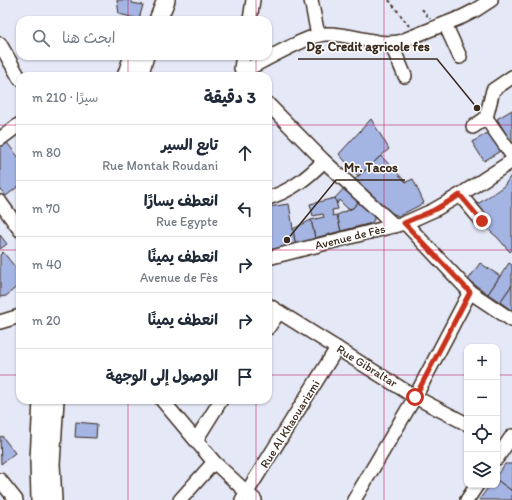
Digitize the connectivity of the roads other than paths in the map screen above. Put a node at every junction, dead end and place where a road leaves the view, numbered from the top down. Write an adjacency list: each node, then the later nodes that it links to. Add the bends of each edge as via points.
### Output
1 (253, 0): 4 (street)
2 (311, 0): 6 (street)
3 (491, 0): 5 (street)
4 (251, 16)
5 (445, 24): 8 (street); 9 (street)
6 (318, 35): 8 (street, via 332,34); 10 (street)
7 (0, 44): 17 (street)
8 (391, 44): 24 (street)
9 (460, 57)
10 (272, 59)
11 (132, 60): 18 (main road)
12 (139, 60): 19 (main road)
13 (144, 60): 20 (main road)
14 (151, 60): 21 (main road)
15 (242, 60): 22 (street)
16 (270, 60): 23 (street)
17 (16, 72)
18 (127, 72)
19 (135, 72)
20 (140, 72)
21 (149, 72)
22 (242, 72)
23 (248, 72)
24 (405, 76)
25 (512, 77): 27 (street, via 493,90)
26 (272, 108): 32 (street)
27 (486, 118): 29 (street); 31 (street)
28 (16, 127): 30 (street)
29 (473, 127)
30 (0, 139)
31 (512, 155)
32 (324, 161): 35 (street, via 295,186); 39 (street)
33 (512, 161): 34 (street, Avenue de Fès)
34 (460, 195): 37 (street); 39 (street, Avenue de Fès)
35 (272, 196)
36 (0, 202): 38 (street)
37 (482, 221)
38 (16, 224)
39 (400, 225): 40 (street, Avenue de Fès); 41 (street)
40 (272, 257)
41 (470, 292): 44 (street); 47 (street)
42 (273, 309): 46 (street, Rue Gibraltar)
43 (16, 317): 45 (street)
44 (512, 320)
45 (0, 322)
46 (337, 348): 47 (street, Rue Gibraltar); 62 (street, Rue Al Khaouarizmi)
47 (415, 397): 54 (street, Rue Gibraltar); 65 (street)
48 (42, 404): 61 (main road, via 39,460)
49 (48, 404): 61 (main road)
50 (55, 404): 61 (main road, via 51,464)
51 (62, 404): 61 (main road)
52 (165, 404): 55 (street)
53 (218, 404): 55 (street)
54 (464, 422)
55 (196, 440): 58 (street)
56 (507, 442): 57 (street)
57 (500, 453)
58 (214, 462): 62 (street); 64 (street)
59 (0, 480): 63 (street)
60 (475, 488): 66 (street)
61 (46, 494)
62 (248, 498)
63 (16, 500)
64 (180, 500)
65 (354, 500)
66 (467, 500)

